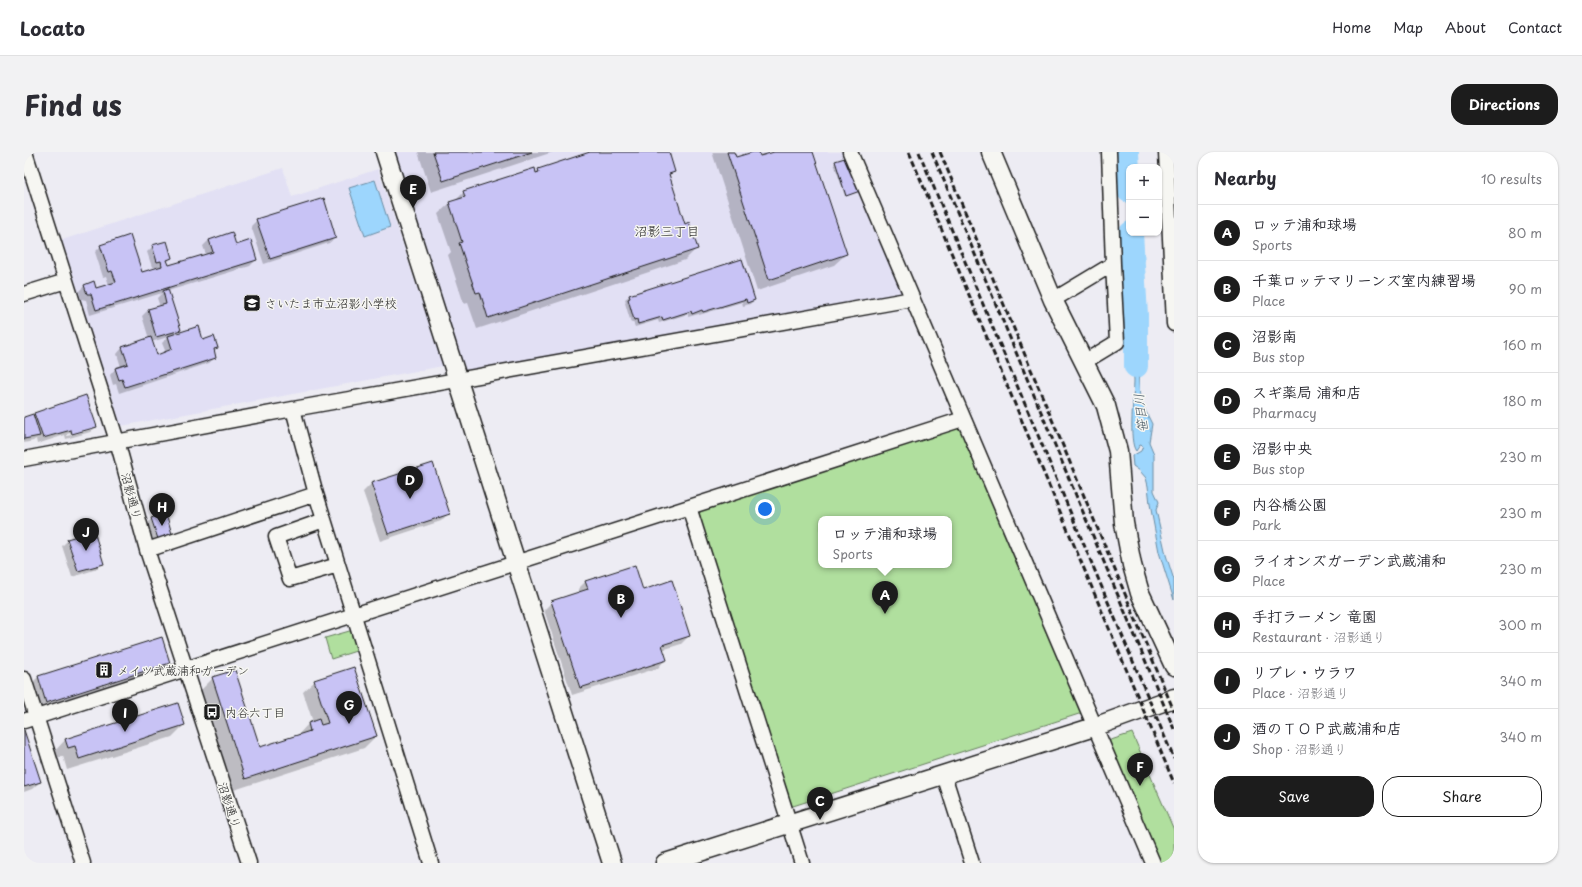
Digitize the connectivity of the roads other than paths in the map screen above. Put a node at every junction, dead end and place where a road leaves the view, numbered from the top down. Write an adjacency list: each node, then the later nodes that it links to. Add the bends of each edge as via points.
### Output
1 (25, 152): 9 (street, 沼影通り)
2 (385, 152): 16 (street)
3 (850, 152): 12 (street)
4 (991, 152): 13 (street)
5 (1109, 152): 8 (street)
6 (1166, 152): 7 (street)
7 (1172, 235): 10 (street)
8 (1113, 264): 13 (street); 15 (street, via 1117,342)
9 (66, 281): 11 (street); 19 (street, 沼影通り)
10 (1173, 291): 14 (street)
11 (24, 294)
12 (912, 299): 16 (street); 18 (street)
13 (1053, 300): 15 (street)
14 (1174, 324)
15 (1084, 362): 28 (street, via 1106,406 1112,426 1118,451 1124,523 1140,593)
16 (458, 380): 17 (street); 25 (street)
17 (293, 409): 19 (street); 21 (street)
18 (963, 419): 22 (street); 33 (street)
19 (117, 441): 20 (street); 24 (street, 沼影通り)
20 (24, 459)
21 (316, 494): 23 (street); 24 (street)
22 (689, 507): 25 (street); 35 (street)
23 (324, 520): 26 (street); 26 (street, via 276,537 290,580)
24 (147, 550): 29 (street, 沼影通り)
25 (517, 563): 27 (street); 39 (street)
26 (338, 565): 27 (street)
27 (354, 615): 29 (street); 38 (street)
28 (1174, 666)
29 (186, 669): 32 (street); 37 (street, 沼影通り)
30 (24, 679): 32 (street)
31 (1174, 698): 33 (street)
32 (30, 719): 36 (street)
33 (1094, 727): 34 (street); 43 (street)
34 (944, 775): 35 (street); 42 (street)
35 (790, 824): 40 (street); 41 (street)
36 (83, 863)
37 (249, 863)
38 (431, 863)
39 (612, 863)
40 (665, 863)
41 (802, 863)
42 (972, 863)
43 (1153, 863)

